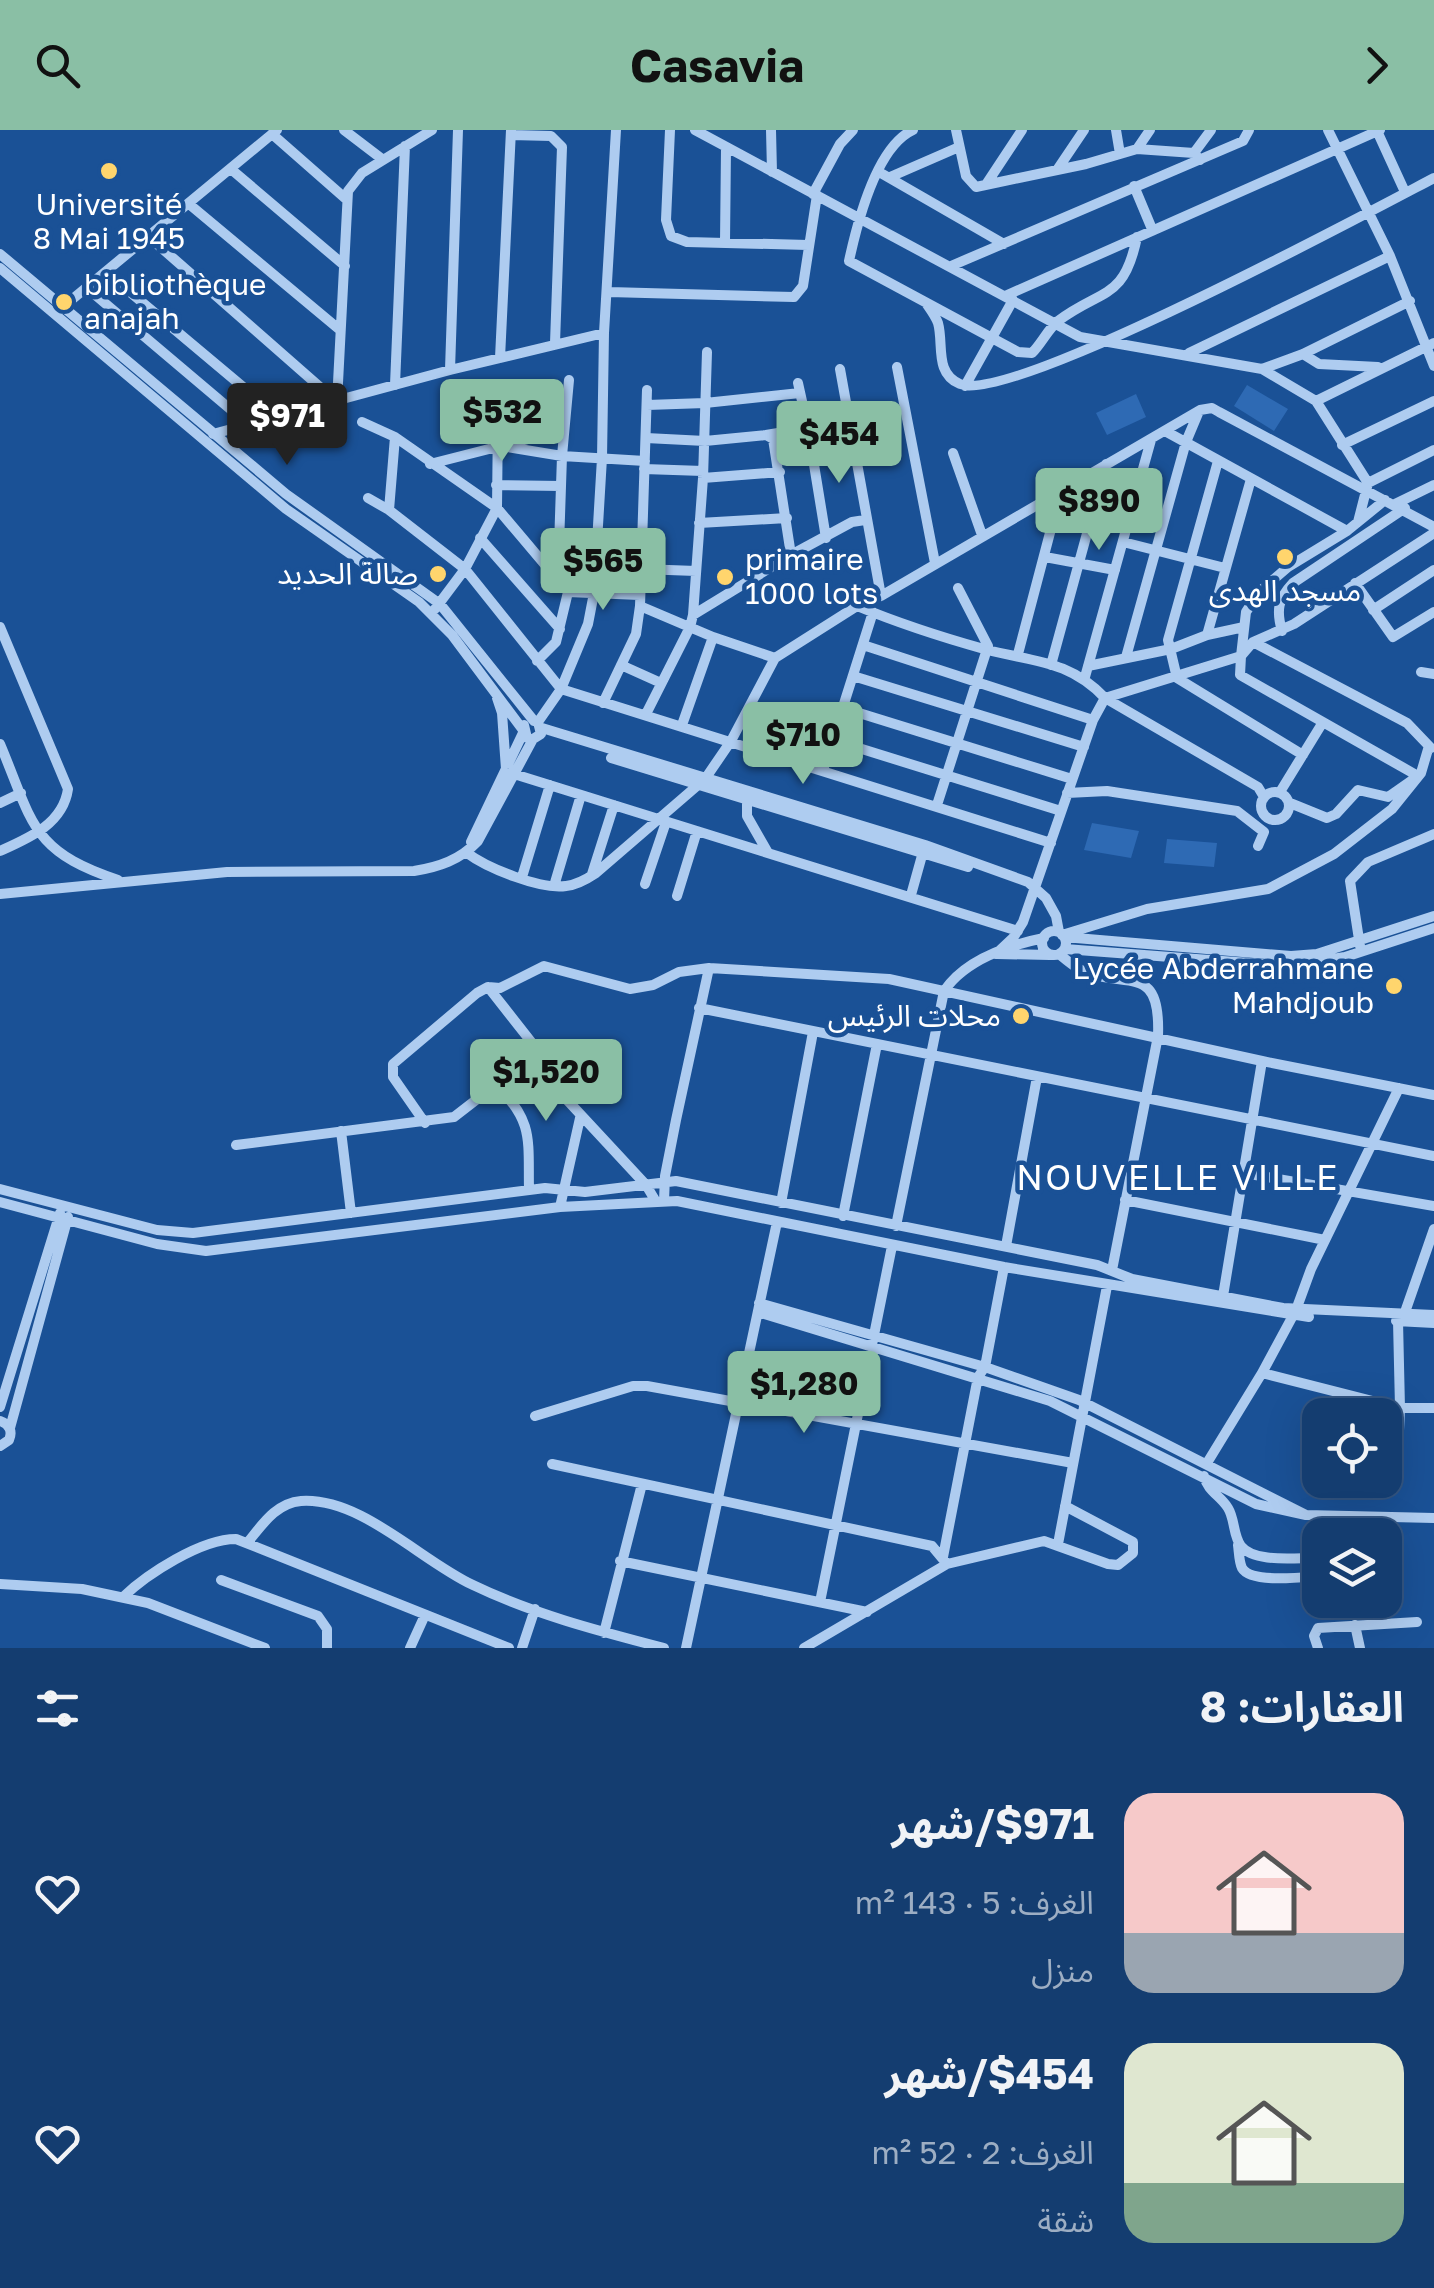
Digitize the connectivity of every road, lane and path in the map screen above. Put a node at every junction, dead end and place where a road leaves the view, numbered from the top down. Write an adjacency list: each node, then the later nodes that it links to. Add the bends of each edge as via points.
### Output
1 (344, 130): 30 (street)
2 (432, 130): 23 (street)
3 (458, 130): 78 (street)
4 (616, 130): 57 (street)
5 (670, 130): 47 (street, via 668,232 681,242)
6 (695, 130): 25 (street)
7 (771, 130): 33 (street)
8 (834, 130): 22 (street)
9 (853, 130): 22 (street)
10 (913, 130): 34 (street, via 896,142)
11 (956, 130): 24 (street)
12 (1022, 130): 36 (street)
13 (1084, 130): 32 (street)
14 (1116, 130): 28 (street)
15 (1150, 130): 26 (street)
16 (1211, 130): 29 (street)
17 (1248, 130): 29 (street, via 1242,141)
18 (1328, 130): 27 (street)
19 (1379, 131): 27 (street); 38 (street)
20 (274, 132): 31 (street); 40 (street)
21 (511, 132): 66 (street, via 552,136 562,147); 72 (street)
22 (840, 144): 39 (street)
23 (405, 146): 30 (street); 80 (street)
24 (959, 147): 34 (street); 36 (street, via 969,181)
25 (726, 148): 33 (street); 47 (street)
26 (1136, 149): 28 (street); 29 (street)
27 (1336, 149): 42 (street); 44 (street)
28 (1120, 154): 32 (street)
29 (1197, 156): 37 (street)
30 (382, 159): 40 (street, via 356,179)
31 (232, 170): 41 (street); 52 (street)
32 (1056, 170): 36 (street)
33 (772, 172): 39 (street)
34 (885, 174): 43 (street); 48 (street)
35 (1434, 178): 38 (street)
36 (986, 185)
37 (1134, 186): 44 (street); 48 (street)
38 (1406, 192): 42 (street)
39 (815, 194): 43 (street); 49 (street)
40 (346, 199): 52 (street)
41 (189, 204): 45 (street); 63 (street)
42 (1367, 213): 51 (street); 67 (street)
43 (859, 216): 53 (street); 60 (street, via 849,262)
44 (1152, 229): 46 (street)
45 (149, 237): 55 (street); 85 (street)
46 (1137, 237): 58 (street); 62 (street, via 1119,284)
47 (725, 242): 49 (street)
48 (1004, 244): 53 (street)
49 (808, 245): 57 (street, via 804,286 790,298)
50 (0, 254): 61 (street)
51 (1390, 256): 59 (street); 70 (street)
52 (345, 266): 63 (street)
53 (951, 266): 58 (street)
54 (0, 268): 61 (street)
55 (106, 272): 56 (street); 90 (street)
56 (87, 288): 61 (street); 92 (street)
57 (609, 292): 64 (street)
58 (1009, 298): 62 (street); 65 (street)
59 (1410, 301): 68 (street); 71 (street)
60 (926, 303): 65 (street); 81 (street, via 938,326 944,369)
61 (59, 311): 97 (street)
62 (1055, 323): 65 (street, via 1029,354); 67 (street)
63 (340, 330): 85 (street)
64 (604, 333): 66 (street); 108 (street)
65 (992, 339): 81 (street)
66 (555, 343): 72 (street)
67 (1104, 343): 70 (street); 81 (street, via 1008,380)
68 (1430, 345): 73 (street); 75 (street)
69 (707, 352): 86 (street)
70 (1188, 354): 77 (street)
71 (1302, 354): 75 (street, via 1319,364); 77 (street)
72 (500, 358): 78 (street)
73 (1434, 366)
74 (897, 368): 139 (street)
75 (1382, 368): 84 (street)
76 (840, 369): 126 (street)
77 (1262, 369): 84 (street)
78 (450, 370): 80 (street)
79 (569, 380): 94 (street)
80 (395, 386): 85 (street)
81 (965, 386)
82 (647, 390): 87 (street)
83 (1434, 400): 103 (street)
84 (1316, 401): 103 (street)
85 (337, 402): 90 (street)
86 (705, 403): 87 (street); 93 (street, via 799,388); 101 (street)
87 (647, 404): 99 (street)
88 (1200, 410): 95 (street); 102 (street); 119 (street, via 1212,408)
89 (498, 414): 104 (street)
90 (280, 418): 92 (street)
91 (362, 422): 98 (street)
92 (249, 425): 97 (street)
93 (808, 428): 96 (street); 133 (street)
94 (564, 430): 104 (street); 107 (street)
95 (1165, 431): 100 (street); 102 (street)
96 (766, 435): 101 (street); 113 (street, via 773,439)
97 (208, 436): 155 (street, via 286,509)
98 (395, 437): 111 (street); 124 (street)
99 (646, 438): 101 (street); 112 (street)
100 (1150, 440): 110 (street); 134 (street)
101 (705, 441): 114 (street)
102 (1186, 442): 109 (street); 135 (street)
103 (1342, 444): 119 (street)
104 (495, 445): 107 (street); 111 (street); 117 (street)
105 (1434, 450): 119 (street)
106 (953, 453): 131 (street)
107 (562, 456): 108 (street); 118 (street)
108 (602, 458): 112 (street); 151 (street)
109 (1218, 461): 115 (street); 138 (street)
110 (1106, 462): 120 (street); 140 (street)
111 (430, 464): 123 (street)
112 (645, 465): 114 (street); 143 (street)
113 (780, 472): 114 (street); 125 (street)
114 (703, 475): 127 (street)
115 (1251, 480): 130 (street); 141 (street)
116 (1434, 484): 122 (street)
117 (496, 485): 118 (street); 123 (street)
118 (561, 486): 147 (street)
119 (1366, 487): 122 (street); 128 (street)
120 (1062, 490): 131 (street); 137 (street)
121 (368, 498): 124 (street)
122 (1395, 504): 128 (street); 129 (street); 165 (street, via 1293,583 1277,612)
123 (497, 508): 132 (street); 147 (street)
124 (390, 510): 142 (street)
125 (787, 518): 127 (street); 136 (street)
126 (865, 520): 133 (street); 152 (street)
127 (699, 523): 144 (street)
128 (1358, 523): 130 (street)
129 (1434, 530): 148 (street)
130 (1347, 531): 162 (street, via 1274,578 1252,600)
131 (982, 535): 139 (street)
132 (480, 538): 142 (street); 164 (street)
133 (826, 538): 136 (street)
134 (1122, 542): 135 (street); 145 (street)
135 (1156, 551): 138 (street); 174 (street)
136 (791, 555): 159 (street)
137 (1045, 557): 140 (street); 172 (street)
138 (1190, 561): 141 (street); 171 (street)
139 (935, 563): 152 (street)
140 (1079, 564): 145 (street); 177 (street)
141 (1224, 568): 166 (street)
142 (464, 569): 155 (street); 176 (street)
143 (641, 569): 144 (street); 153 (street)
144 (696, 570): 159 (street)
145 (1115, 570): 179 (street)
146 (1434, 570): 156 (street)
147 (558, 576): 150 (street)
148 (1355, 582): 156 (street); 165 (street)
149 (958, 588): 170 (street)
150 (568, 592): 151 (street); 164 (street)
151 (594, 593): 153 (street); 186 (street)
152 (881, 596): 154 (street)
153 (640, 601): 161 (street); 178 (street, via 636,634)
154 (858, 606): 157 (street); 175 (street)
155 (436, 609): 187 (street); 196 (street)
156 (1374, 610): 158 (street, via 1393,638)
157 (872, 612): 169 (street); 170 (street)
158 (1430, 614): 163 (street)
159 (693, 615): 161 (street)
160 (0, 627): 227 (street, via 68,784 61,808)
161 (690, 627): 167 (street); 185 (street)
162 (1244, 627): 166 (street); 173 (street)
163 (1434, 627)
164 (560, 629): 176 (street)
165 (1282, 631): 168 (street)
166 (1206, 635): 171 (street)
167 (713, 637): 175 (street); 195 (street)
168 (1253, 642): 173 (street); 202 (street, via 1407,723)
169 (863, 645): 182 (street); 184 (street)
170 (987, 650): 172 (street); 184 (street)
171 (1170, 650): 174 (street); 183 (street)
172 (1018, 654): 177 (street)
173 (1242, 656): 183 (street); 194 (street, via 1240,675)
174 (1126, 657): 179 (street)
175 (775, 658): 198 (street)
176 (537, 660): 186 (street)
177 (1051, 665): 179 (street)
178 (621, 666): 185 (street); 189 (street)
179 (1086, 671): 188 (street)
180 (1421, 672): 181 (street)
181 (1434, 674)
182 (853, 676): 190 (street); 191 (street)
183 (1177, 678): 188 (street); 203 (street)
184 (976, 681): 191 (street); 193 (street)
185 (661, 683): 192 (street)
186 (561, 689): 189 (street); 196 (street)
187 (495, 691): 196 (street); 205 (street)
188 (1105, 698): 193 (street); 216 (street, via 1258,787)
189 (603, 703): 192 (street)
190 (843, 708): 197 (street); 199 (street)
191 (967, 712): 199 (street); 201 (street)
192 (646, 714): 195 (street)
193 (1093, 720): 201 (street)
194 (1324, 722): 203 (street); 207 (street)
195 (682, 725): 198 (street)
196 (533, 730): 205 (street); 210 (street)
197 (833, 740): 204 (street); 206 (street)
198 (731, 741): 204 (street); 210 (street)
199 (957, 742): 206 (street); 209 (street)
200 (0, 744): 213 (street)
201 (1084, 747): 209 (street)
202 (1431, 748): 207 (street)
203 (1303, 755): 212 (street)
204 (823, 770): 221 (street)
205 (510, 771): 211 (street); 232 (street)
206 (947, 774): 221 (street); 222 (street)
207 (1420, 775): 208 (street); 219 (street, via 1388,797 1358,790 1328,818); 249 (street, via 1392,809 1334,854 1268,889 1148,909)
208 (1434, 775)
209 (1072, 779): 214 (street)
210 (702, 782): 217 (street); 224 (street); 240 (street, via 925,844)
211 (550, 785): 215 (street); 236 (street)
212 (1280, 792): 216 (street); 219 (street)
213 (21, 793): 218 (street); 227 (street)
214 (1067, 794): 222 (street); 225 (street, via 1108,791 1237,811)
215 (582, 795): 220 (street); 239 (street)
216 (1264, 797): 223 (street)
217 (746, 799): 233 (street, via 746,816); 234 (street)
218 (0, 803)
219 (1290, 803): 223 (street, via 1284,817)
220 (614, 805): 224 (street); 235 (street)
221 (937, 805): 229 (street)
222 (1061, 811): 229 (street)
223 (1266, 816): 225 (street)
224 (664, 821): 226 (street); 235 (street); 238 (street)
225 (1252, 822): 230 (street, via 1264,832)
226 (696, 830): 233 (street); 243 (street)
227 (38, 834): 231 (street); 237 (street, via 70,862)
228 (1434, 834): 250 (street, via 1368,862 1350,881)
229 (1050, 844): 240 (street)
230 (1258, 846)
231 (0, 851)
232 (467, 852): 236 (street); 237 (street, via 414,872 246,871)
233 (768, 852): 242 (street)
234 (922, 852): 240 (street); 242 (street)
235 (592, 875): 239 (street)
236 (522, 877): 239 (street)
237 (124, 882): 241 (street)
238 (645, 884)
239 (554, 886)
240 (1036, 888): 244 (street); 249 (street, via 1051,907)
241 (0, 894)
242 (911, 895): 247 (street)
243 (677, 896)
244 (1026, 913): 247 (street); 248 (street, via 1030,932)
245 (1434, 916): 250 (street)
246 (1434, 928): 250 (street)
247 (1018, 930): 251 (street)
248 (1044, 937): 249 (street); 249 (street, via 1044,948); 251 (street)
249 (1060, 944): 250 (street, via 1288,966 1325,962); 251 (street); 257 (street, via 1077,968 1131,980 1151,992 1159,1010)
250 (1360, 946)
251 (996, 954): 254 (street, via 960,972)
252 (709, 968): 253 (street, via 630,989 544,966); 254 (street, via 889,979); 255 (street)
253 (488, 988): 260 (street, via 536,1048); 269 (street, via 393,1064 392,1077)
254 (944, 990): 257 (street); 259 (street)
255 (699, 1008): 256 (street); 275 (street)
256 (813, 1032): 258 (street); 284 (street)
257 (1158, 1036): 261 (street); 266 (street)
258 (877, 1044): 259 (street); 289 (street)
259 (930, 1055): 262 (street); 292 (street)
260 (529, 1059): 263 (street); 267 (street)
261 (1262, 1061): 264 (street); 268 (street)
262 (1037, 1077): 266 (street); 297 (street)
263 (496, 1086): 269 (street, via 454,1117); 278 (street, via 524,1121)
264 (1399, 1088): 265 (street); 271 (street)
265 (1434, 1095)
266 (1145, 1099): 268 (street); 282 (street)
267 (580, 1118): 276 (street); 279 (street)
268 (1253, 1121): 271 (street); 274 (street)
269 (425, 1123): 270 (street)
270 (341, 1131): 272 (street); 287 (street)
271 (1372, 1144): 273 (street); 280 (street)
272 (236, 1145)
273 (1434, 1156)
274 (1244, 1173): 280 (street); 291 (street)
275 (664, 1182): 276 (street); 281 (street); 284 (street)
276 (646, 1184): 279 (street); 281 (street)
277 (0, 1189): 288 (street)
278 (529, 1190): 279 (street); 287 (street)
279 (563, 1190): 286 (street)
280 (1349, 1191): 285 (street); 295 (street)
281 (659, 1200): 286 (street); 290 (street)
282 (1125, 1200): 291 (street); 300 (street)
283 (0, 1202): 288 (street)
284 (781, 1203): 289 (street)
285 (1434, 1206)
286 (560, 1207): 298 (street)
287 (352, 1213): 294 (street)
288 (64, 1214): 294 (street); 298 (street); 314 (street); 319 (street)
289 (843, 1216): 292 (street)
290 (777, 1222): 296 (street); 303 (street)
291 (1234, 1222): 295 (street); 302 (street)
292 (896, 1226): 296 (street); 296 (street, via 883,1234); 297 (street)
293 (1434, 1228): 305 (street)
294 (193, 1233): 298 (street)
295 (1325, 1240): 304 (street)
296 (891, 1245): 299 (street); 307 (street)
297 (1006, 1246): 300 (street)
298 (192, 1251)
299 (1004, 1267): 301 (street); 308 (street)
300 (1112, 1270): 301 (street); 301 (street, via 1098,1274); 302 (street)
301 (1105, 1285): 304 (street); 312 (street)
302 (1224, 1296): 304 (street)
303 (758, 1307): 307 (street); 313 (street)
304 (1294, 1313): 305 (street); 309 (street)
305 (1401, 1318): 306 (street); 311 (street)
306 (1434, 1319)
307 (874, 1340): 308 (street); 320 (street)
308 (981, 1372): 312 (street); 318 (street); 321 (street)
309 (1262, 1374): 310 (street); 324 (street)
310 (1359, 1398)
311 (1400, 1398)
312 (1086, 1403): 318 (street); 324 (street)
313 (738, 1404): 317 (street, via 633,1386); 320 (street); 328 (street)
314 (0, 1407)
315 (1402, 1408): 316 (street)
316 (1434, 1408)
317 (535, 1416)
318 (1084, 1416): 323 (street); 326 (street)
319 (5, 1425): 322 (street, via 10,1440)
320 (856, 1425): 321 (street); 332 (street)
321 (964, 1443): 323 (street); 338 (street)
322 (1, 1448)
323 (1073, 1463): 329 (street)
324 (1207, 1463): 330 (street)
325 (552, 1464): 327 (street)
326 (1204, 1476): 330 (street, via 1256,1504); 335 (street, via 1230,1512)
327 (642, 1484): 328 (street); 337 (street)
328 (720, 1499): 332 (street); 339 (street)
329 (1065, 1506): 334 (street); 334 (street, via 1135,1547 1118,1564)
330 (1306, 1515): 331 (street)
331 (1434, 1518)
332 (836, 1523): 338 (street, via 932,1546); 344 (street)
333 (248, 1542): 343 (street, via 215,1543 153,1572); 345 (street, via 275,1511 311,1501 366,1519 447,1572); 347 (street)
334 (1058, 1544): 338 (street, via 1044,1541)
335 (1238, 1544): 336 (street, via 1260,1556); 340 (street, via 1247,1574)
336 (1302, 1557)
337 (620, 1560): 339 (street); 350 (street)
338 (945, 1561): 346 (street)
339 (704, 1577): 344 (street); 357 (street)
340 (1302, 1577)
341 (220, 1580): 352 (street, via 318,1616 326,1625)
342 (0, 1584): 343 (street)
343 (123, 1598): 351 (street)
344 (820, 1602): 346 (street)
345 (535, 1610): 350 (street); 355 (street)
346 (867, 1612): 358 (street)
347 (425, 1615): 353 (street); 354 (street)
348 (1417, 1622): 349 (street)
349 (1355, 1626): 359 (street, via 1318,1628); 360 (street)
350 (604, 1632): 356 (street)
351 (265, 1648)
352 (327, 1648)
353 (410, 1648)
354 (509, 1648)
355 (522, 1648)
356 (664, 1648)
357 (686, 1648)
358 (804, 1648)
359 (1318, 1648)
360 (1360, 1648)

